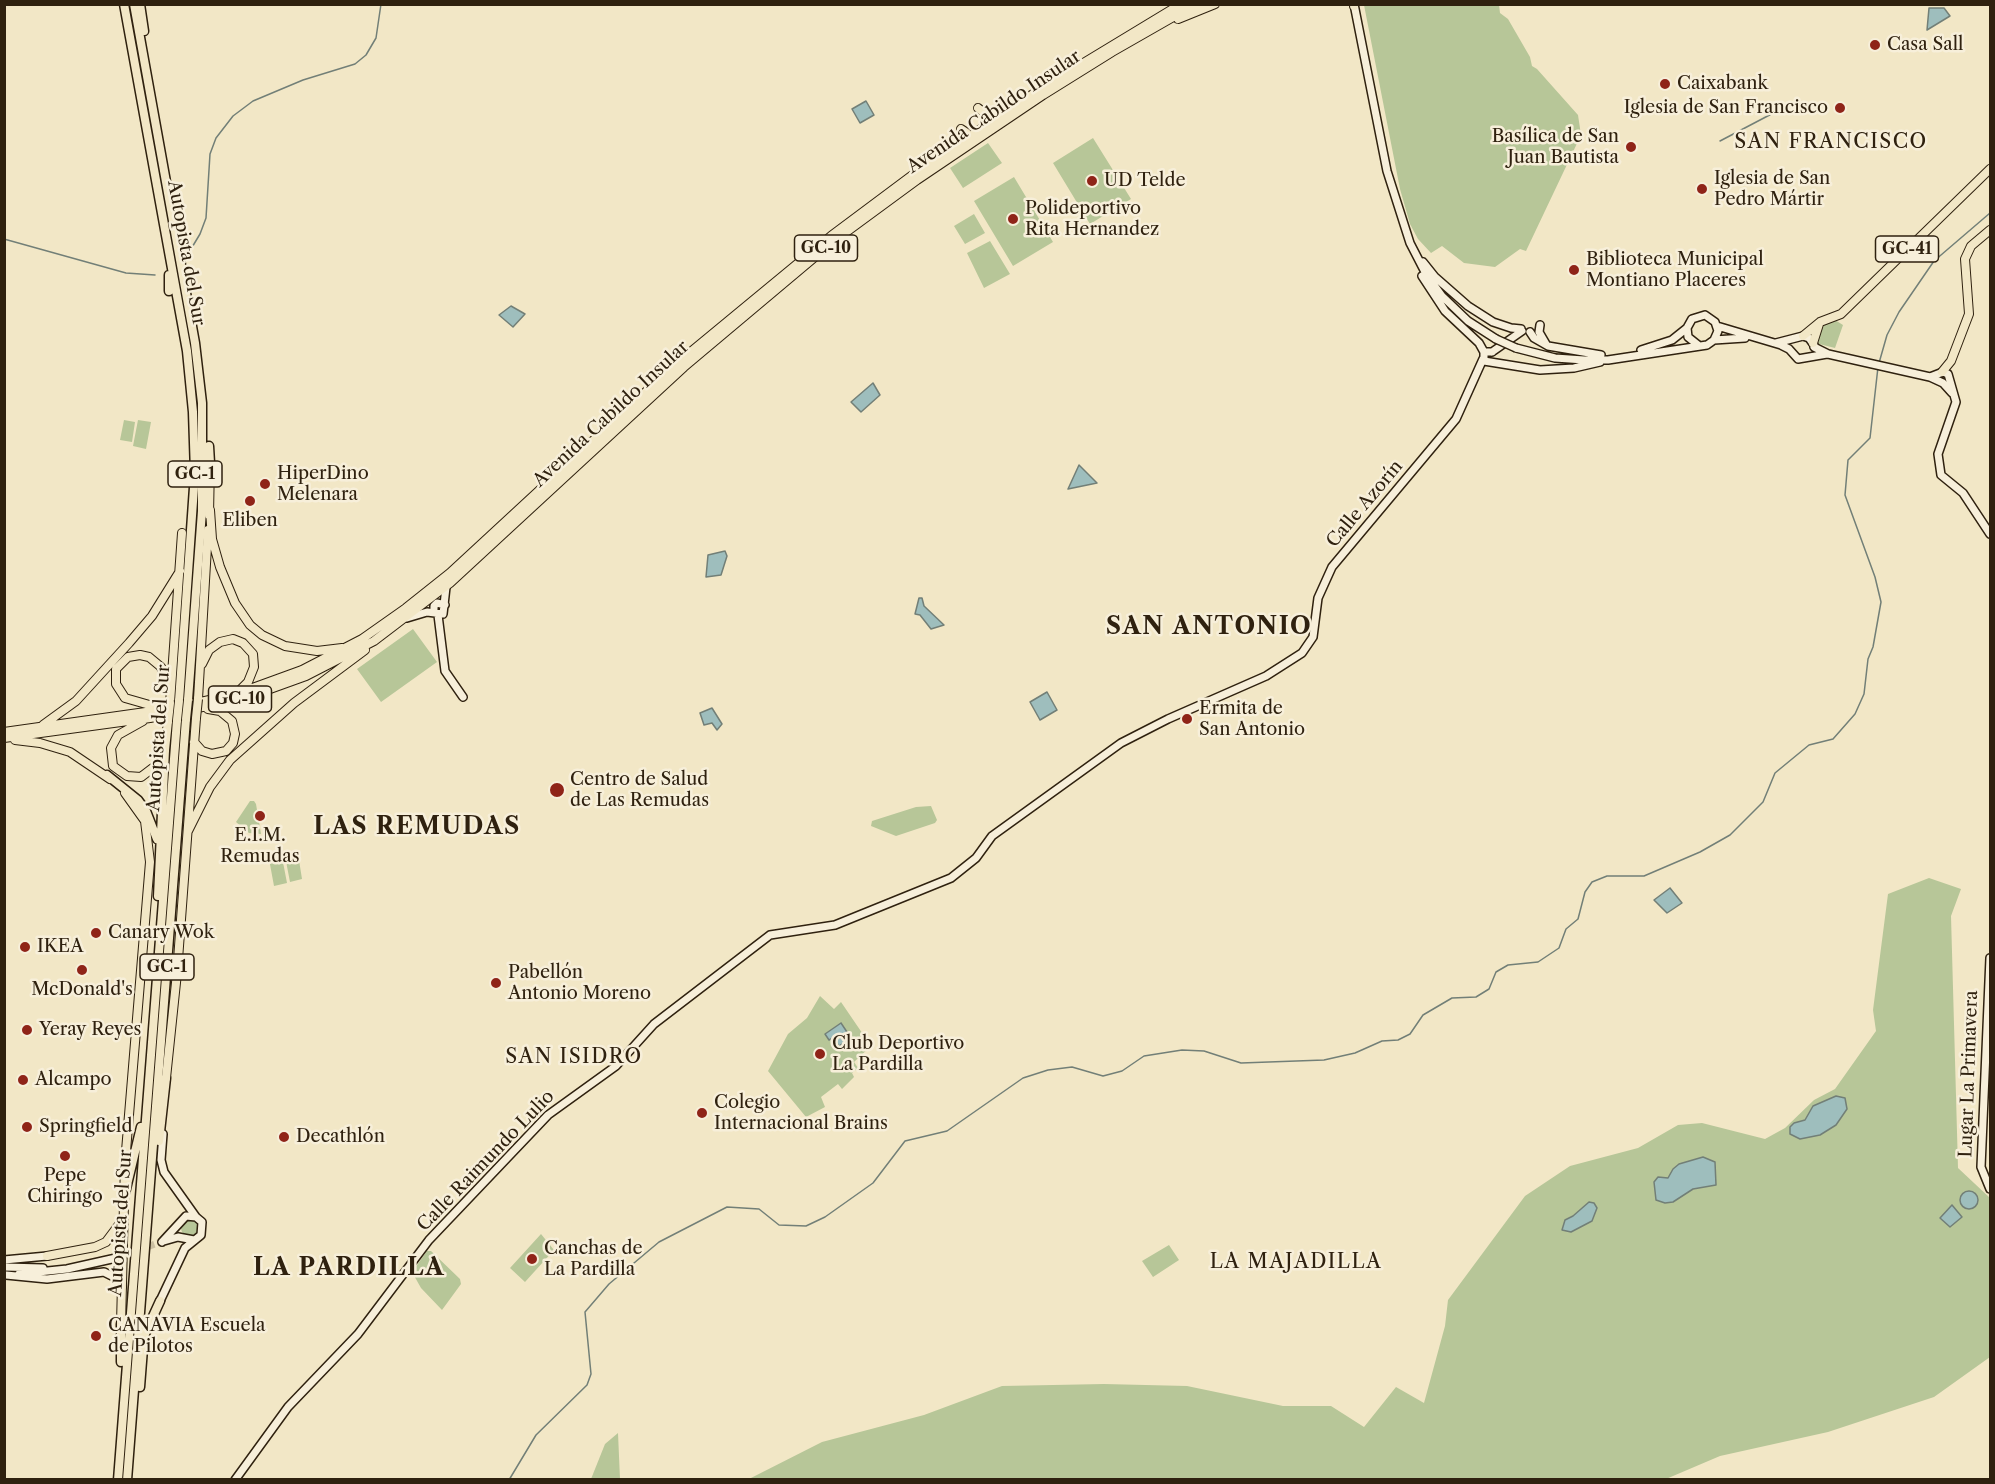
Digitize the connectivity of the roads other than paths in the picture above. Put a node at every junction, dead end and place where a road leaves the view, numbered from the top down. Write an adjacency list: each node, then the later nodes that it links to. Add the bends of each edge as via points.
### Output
1 (124, 4): 20 (highway, Autopista del Sur / GC-1)
2 (134, 4): 11 (highway, Autopista del Sur / GC-1)
3 (140, 4): 11 (highway)
4 (1175, 4): 9 (main road)
5 (1181, 4): 9 (main road, Avenida Cabildo Insular / GC-10)
6 (1196, 4): 10 (main road, Avenida Cabildo Insular / GC-10)
7 (1215, 4): 10 (main road)
8 (1353, 5): 19 (street, via 1387,171)
9 (1150, 21): 13 (main road, Avenida Cabildo Insular / GC-10)
10 (1149, 30): 48 (main road, Avenida Cabildo Insular / GC-10, via 927,173 803,265 684,367)
11 (142, 50): 41 (highway, Autopista del Sur / GC-1)
12 (978, 108): 13 (main road, via 988,117)
13 (996, 118): 14 (main road); 16 (main road, Avenida Cabildo Insular / GC-10)
14 (981, 122)
15 (961, 129): 16 (main road, via 968,133)
16 (966, 139): 51 (main road, Avenida Cabildo Insular / GC-10, via 798,261 676,364 450,573)
17 (1990, 169): 22 (main road, GC-41, via 1841,314)
18 (1990, 230): 42 (main road, via 1971,246 1965,259 1969,314)
19 (1410, 243): 26 (street, via 1435,277 1468,306 1493,322); 38 (street, via 1432,294); 39 (street, bridge, via 1426,274 1451,306 1496,339 1555,358)
20 (168, 247): 21 (highway); 57 (highway, Autopista del Sur / GC-1, via 187,351 195,441)
21 (169, 291)
22 (1820, 322): 27 (main road, GC-41); 33 (main road)
23 (1540, 324): 31 (street, via 1541,338)
24 (1717, 326): 25 (street, via 1710,317 1701,315 1692,319); 28 (street); 29 (street)
25 (1687, 328): 32 (street, via 1691,340); 36 (street, via 1672,340)
26 (1525, 331): 31 (street); 38 (street)
27 (1799, 337): 30 (street); 33 (street); 34 (street, via 1791,344)
28 (1757, 338): 29 (street); 30 (street)
29 (1714, 340): 32 (street)
30 (1775, 343): 34 (street)
31 (1548, 345): 36 (street, via 1591,355)
32 (1698, 345): 40 (street)
33 (1814, 345): 35 (street); 37 (street)
34 (1791, 351): 37 (street, via 1794,358 1801,360)
35 (1828, 354): 37 (street); 42 (street)
36 (1622, 355): 39 (street)
37 (1811, 356)
38 (1485, 358): 40 (street, via 1555,370); 53 (street, Calle Azorín, via 1456,419 1332,567 1318,598)
39 (1596, 360): 40 (street)
40 (1608, 360)
41 (199, 372): 43 (highway, via 206,395); 57 (highway, Autopista del Sur / GC-1, via 203,500)
42 (1944, 377): 46 (street, via 1954,396 1955,408 1938,454 1941,474 1963,493)
43 (210, 463): 44 (main road)
44 (210, 510): 51 (main road, via 212,539 220,567 235,603 250,625 276,643 302,649 338,649); 54 (main road)
45 (182, 533): 47 (main road)
46 (1990, 534)
47 (180, 571): 57 (main road); 61 (main road, via 152,616 121,651 68,709)
48 (446, 587): 49 (street, via 445,605 435,604); 50 (main road, Avenida Cabildo Insular / GC-10)
49 (436, 614): 50 (street, via 427,612); 56 (street, via 445,671)
50 (407, 618): 52 (main road, Avenida Cabildo Insular / GC-10)
51 (362, 639): 55 (main road, Avenida Cabildo Insular / GC-10, via 302,670)
52 (374, 641): 58 (main road, Avenida Cabildo Insular / GC-10, via 282,686); 67 (main road, via 352,662 294,703 230,760 210,787)
53 (1309, 645): 88 (street, Calle Raimundo Lulio, via 1289,664 1266,676 1121,743 992,836 976,858 951,878 835,925 770,935 654,1024 616,1066 555,1109 429,1240 358,1334 288,1407)
54 (200, 671): 55 (main road, via 214,646 228,639 243,643 253,654 254,667 248,682); 60 (main road, bridge, via 198,699)
55 (236, 694): 57 (main road, Avenida Cabildo Insular / GC-10)
56 (463, 698)
57 (176, 702): 57 (main road, via 144,705 125,698 116,684 116,669 128,657 149,657 164,672); 60 (highway, Autopista del Sur / GC-1, bridge); 61 (main road, Avenida Cabildo Insular / GC-10); 65 (main road, bridge, via 168,721)
58 (204, 708): 59 (main road, Avenida Cabildo Insular / GC-10); 64 (main road, via 228,717 234,729 233,743 226,751 212,754 202,751)
59 (150, 718): 63 (main road, Avenida Cabildo Insular / GC-10); 65 (main road, via 118,735 110,752 113,766 127,776 141,777 158,764)
60 (186, 719): 64 (main road); 70 (highway, Autopista del Sur / GC-1); 75 (highway, Autopista del Sur / GC-1)
61 (40, 727): 62 (main road, Avenida Cabildo Insular / GC-10)
62 (4, 732)
63 (4, 739): 66 (main road, via 70,752)
64 (194, 742): 67 (main road)
65 (165, 750): 68 (highway)
66 (107, 776): 68 (highway, via 138,800 154,826 158,842); 74 (main road, via 135,804 145,821 150,847)
67 (186, 835): 71 (main road)
68 (158, 895): 70 (highway)
69 (1990, 958): 73 (street, Lugar La Primavera, via 1981,1167)
70 (154, 1005): 72 (highway, Autopista del Sur / GC-1)
71 (166, 1078): 75 (highway); 76 (street, via 161,1160 168,1181)
72 (146, 1106): 74 (highway); 86 (highway, Autopista del Sur / GC-1)
73 (1990, 1188)
74 (125, 1193): 77 (main road)
75 (148, 1216): 87 (highway, Autopista del Sur / GC-1)
76 (196, 1217): 78 (street, via 203,1229); 78 (street, via 183,1218 160,1242 178,1237)
77 (122, 1221): 79 (main road, via 106,1242); 83 (main road)
78 (194, 1240): 84 (street, via 185,1248)
79 (47, 1256): 81 (street)
80 (116, 1258): 82 (street, via 58,1270)
81 (4, 1260)
82 (5, 1272): 83 (street, via 47,1279 104,1272 116,1278)
83 (122, 1288): 85 (main road)
84 (160, 1300): 87 (highway, via 144,1336)
85 (121, 1324): 86 (highway)
86 (116, 1479)
87 (129, 1479)
88 (235, 1479)

